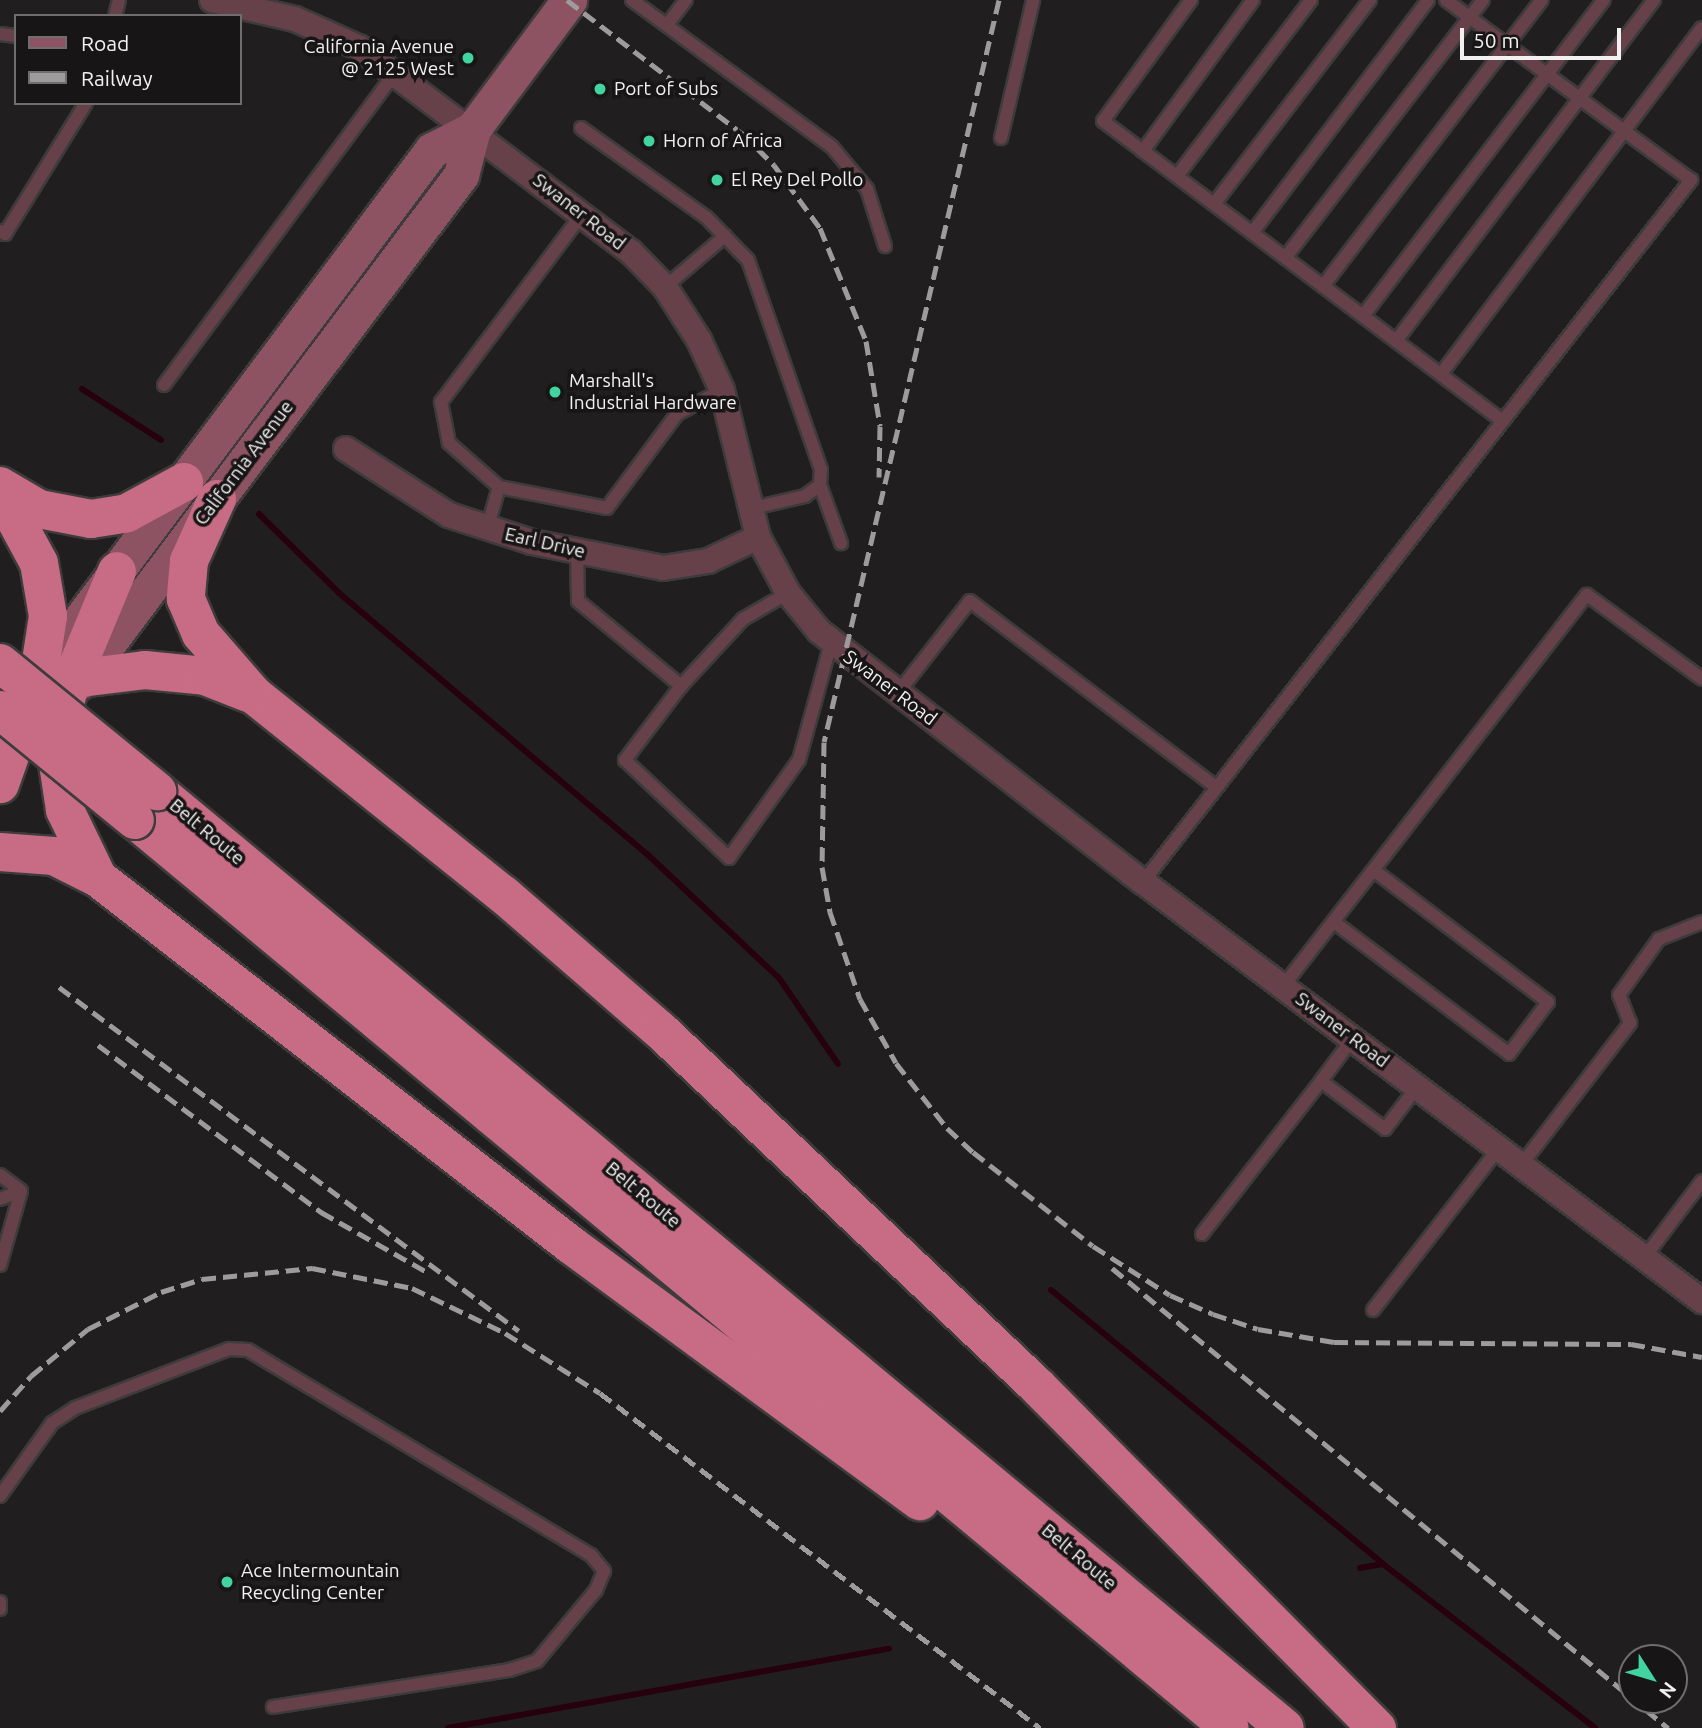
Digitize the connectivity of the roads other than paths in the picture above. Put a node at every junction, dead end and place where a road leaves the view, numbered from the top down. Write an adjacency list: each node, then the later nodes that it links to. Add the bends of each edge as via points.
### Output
1 (212, 0): 20 (street, Swaner Road, via 295,19 360,48)
2 (569, 0): 25 (main road, California Avenue)
3 (632, 0): 17 (lane)
4 (686, 0): 17 (lane)
5 (1033, 0): 27 (lane)
6 (1191, 0): 28 (lane, via 1103,121)
7 (1253, 0): 28 (lane)
8 (1311, 0): 29 (lane)
9 (1370, 0): 31 (lane)
10 (1428, 0): 34 (lane)
11 (1446, 0): 16 (lane)
12 (1483, 0): 16 (lane)
13 (1542, 0): 19 (lane)
14 (1604, 0): 21 (lane)
15 (1654, 0): 22 (lane)
16 (1470, 18): 19 (lane); 37 (lane)
17 (667, 25): 36 (lane, via 779,105 854,169 867,189)
18 (1702, 28): 26 (lane)
19 (1508, 45): 21 (lane); 38 (lane)
20 (395, 73): 25 (street, Swaner Road); 43 (lane)
21 (1548, 75): 22 (lane); 40 (lane)
22 (1580, 98): 26 (lane); 41 (lane)
23 (85, 105): 33 (lane, via 5,234)
24 (581, 128): 35 (lane)
25 (473, 129): 32 (street, Swaner Road); 47 (main road, California Avenue, via 432,150); 51 (main road, California Avenue, via 461,176)
26 (1624, 131): 30 (lane); 42 (lane)
27 (1001, 138)
28 (1143, 151): 29 (lane)
29 (1177, 176): 31 (lane)
30 (1697, 179): 45 (lane)
31 (1214, 204): 34 (lane)
32 (582, 214): 39 (street, Swaner Road, via 631,252); 49 (lane, via 441,402 449,443)
33 (0, 231)
34 (1252, 233): 37 (lane)
35 (725, 236): 39 (lane); 48 (lane, via 748,260 821,470)
36 (885, 246)
37 (1285, 258): 38 (lane)
38 (1323, 286): 40 (lane)
39 (665, 288): 44 (street, Swaner Road, via 699,340)
40 (1363, 316): 41 (lane)
41 (1396, 341): 42 (lane)
42 (1441, 374): 45 (lane)
43 (164, 385)
44 (722, 390): 49 (lane, via 677,414 607,508); 52 (street, Swaner Road)
45 (1500, 419): 67 (lane)
46 (346, 449): 53 (street, Earl Drive, via 414,496)
47 (184, 482): 50 (highway, via 143,506 91,519 54,514); 57 (main road, California Avenue)
48 (820, 485): 52 (lane, via 805,496); 55 (lane)
49 (499, 487): 53 (lane)
50 (0, 489): 63 (highway, via 31,541 47,589)
51 (217, 499): 63 (main road, California Avenue); 65 (highway, via 189,561 186,599 201,634)
52 (748, 509): 54 (street, Swaner Road)
53 (487, 529): 56 (street, Earl Drive)
54 (758, 537): 56 (street, Earl Drive, via 687,567 663,568); 58 (street, Swaner Road)
55 (841, 543)
56 (577, 552): 62 (lane, via 578,601)
57 (117, 571): 63 (highway)
58 (788, 593): 59 (street, Swaner Road); 62 (lane, via 743,619)
59 (831, 643): 62 (lane, via 799,760 729,858 625,760); 64 (street, Swaner Road)
60 (0, 663): 68 (highway, Belt Route, bridge)
61 (1702, 679): 70 (lane, via 1587,594)
62 (681, 686)
63 (44, 691): 65 (highway, via 121,671 175,671 205,676); 66 (highway); 68 (highway, Belt Route, bridge); 71 (highway, via 59,787 74,832)
64 (897, 694): 67 (lane, via 970,601); 72 (street, Swaner Road)
65 (254, 695): 97 (highway, via 504,895 660,1030 1036,1385)
66 (0, 786)
67 (1216, 787): 72 (lane)
68 (146, 805): 93 (highway, Belt Route); 96 (highway, Belt Route)
69 (0, 852): 71 (highway, via 54,856)
70 (1375, 871): 73 (lane); 73 (lane, via 1548,1002 1509,1054)
71 (98, 878): 93 (highway, via 722,1358 961,1530)
72 (1143, 882): 75 (street, Swaner Road)
73 (1334, 922): 75 (lane)
74 (1702, 922): 80 (lane, via 1660,939 1619,995 1630,1023)
75 (1284, 985): 76 (street, Swaner Road)
76 (1353, 1038): 77 (lane); 78 (street, Swaner Road)
77 (1321, 1081): 78 (lane, via 1385,1129); 85 (lane)
78 (1418, 1087): 79 (street, Swaner Road)
79 (1500, 1147): 80 (street, Swaner Road); 89 (lane)
80 (1522, 1164): 86 (street, Swaner Road)
81 (0, 1175): 83 (lane)
82 (1702, 1181): 86 (lane)
83 (21, 1191): 84 (lane); 87 (lane)
84 (0, 1199)
85 (1202, 1234)
86 (1644, 1258): 88 (street, Swaner Road)
87 (0, 1265)
88 (1702, 1301)
89 (1373, 1310)
90 (0, 1496): 94 (lane, via 52,1423 75,1408 229,1349 248,1350 591,1555 604,1571 596,1590 537,1661 509,1670)
91 (0, 1602): 92 (lane)
92 (0, 1609)
93 (1090, 1611): 95 (highway, Belt Route)
94 (273, 1707)
95 (1230, 1728)
96 (1285, 1728)
97 (1377, 1728)

